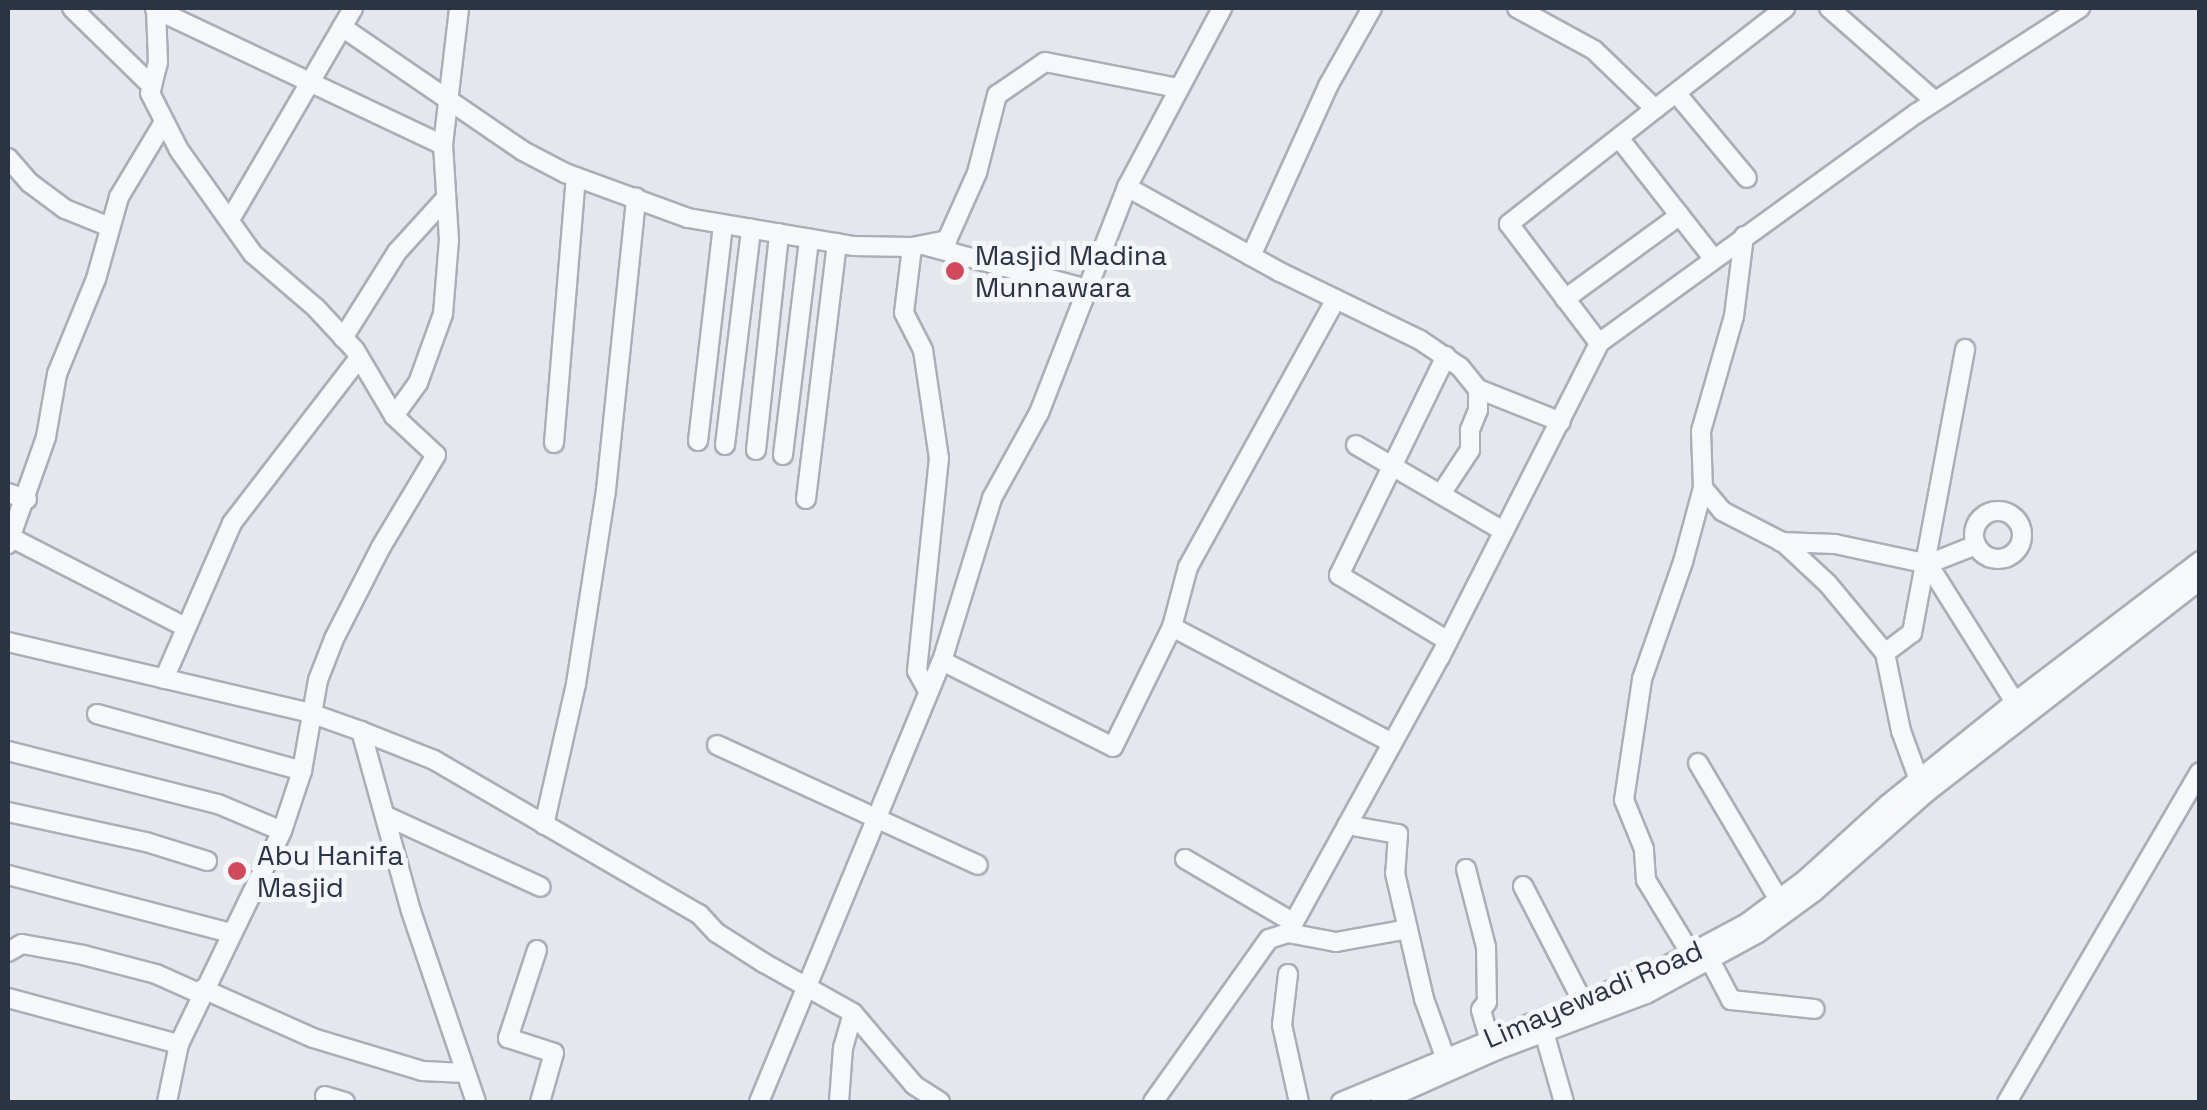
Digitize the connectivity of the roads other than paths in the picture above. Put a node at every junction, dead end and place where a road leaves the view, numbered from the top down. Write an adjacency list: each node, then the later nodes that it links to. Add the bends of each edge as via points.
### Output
1 (72, 8): 13 (street)
2 (156, 8): 12 (street); 13 (street)
3 (353, 8): 11 (street)
4 (459, 8): 16 (street)
5 (1222, 8): 14 (street)
6 (1372, 8): 38 (street, via 1328,86)
7 (1517, 8): 18 (street, via 1594,50)
8 (1785, 8): 15 (street)
9 (1829, 8): 17 (street)
10 (2078, 8): 17 (street)
11 (342, 27): 12 (street); 16 (street)
12 (308, 84): 21 (street); 29 (street)
13 (152, 86): 19 (street)
14 (1178, 88): 25 (street); 37 (street, via 1045,62 997,95 961,216 947,240)
15 (1678, 94): 18 (street); 24 (street)
16 (449, 100): 21 (street); 23 (street, via 523,151)
17 (1934, 101): 34 (street)
18 (1656, 109): 20 (street)
19 (164, 122): 29 (street); 31 (street, via 119,197)
20 (1619, 138): 28 (street); 42 (street, via 1509,224)
21 (444, 146): 26 (street)
22 (8, 158): 31 (street, via 66,209)
23 (576, 176): 27 (street); 52 (street)
24 (1746, 178)
25 (1127, 187): 38 (street); 40 (street)
26 (446, 198): 43 (street, via 397,252); 49 (street, via 443,314 418,383)
27 (636, 198): 30 (street); 93 (street, via 606,490 576,684)
28 (1680, 215): 39 (street); 42 (street)
29 (230, 218): 43 (street, via 253,254)
30 (723, 224): 32 (street); 51 (street)
31 (110, 228): 61 (street, via 57,374)
32 (751, 229): 33 (street); 54 (street)
33 (779, 233): 35 (street); 55 (street)
34 (1744, 236): 39 (street); 58 (street, via 1734,316 1701,431)
35 (810, 238): 36 (street); 56 (street)
36 (837, 243): 37 (street); 62 (street)
37 (917, 246): 40 (street); 77 (street, via 904,313 923,350 939,458 916,671)
38 (1251, 256): 41 (street)
39 (1714, 258): 44 (street)
40 (1084, 288): 75 (street, via 1039,413 992,498)
41 (1336, 299): 46 (street); 71 (street, via 1188,568)
42 (1565, 299): 44 (street)
43 (343, 338): 47 (street)
44 (1599, 343): 50 (street)
45 (1965, 349): 68 (street)
46 (1446, 356): 48 (street); 57 (street)
47 (359, 358): 49 (street); 70 (street, via 232,523)
48 (1478, 390): 50 (street); 60 (street, via 1470,450)
49 (394, 416): 79 (street, via 436,455 334,640)
50 (1560, 422): 63 (street)
51 (698, 441)
52 (554, 442)
53 (1356, 445): 57 (street)
54 (725, 446)
55 (756, 450)
56 (783, 455)
57 (1391, 466): 60 (street); 72 (street, via 1339,575)
58 (1703, 488): 65 (street, via 1722,511); 108 (street, via 1642,678 1624,800 1644,849 1646,880)
59 (8, 493): 61 (street)
60 (1440, 494): 63 (street)
61 (27, 499): 64 (street)
62 (806, 500)
63 (1503, 531): 72 (street)
64 (9, 541): 70 (street)
65 (1781, 542): 68 (street, via 1835,544); 74 (street, via 1828,584)
66 (1976, 544): 68 (street)
67 (2200, 561): 78 (street)
68 (1928, 564): 74 (street, via 1912,633); 78 (street)
69 (2200, 580): 88 (street)
70 (185, 627): 76 (street)
71 (1172, 627): 75 (street, via 1113,747); 82 (street)
72 (1448, 641): 82 (street)
73 (8, 642): 76 (street)
74 (1884, 653): 88 (street, via 1901,731)
75 (942, 661): 77 (street)
76 (164, 679): 79 (street)
77 (928, 691): 91 (street)
78 (2015, 702): 88 (street)
79 (310, 713): 81 (street); 86 (street)
80 (96, 714): 86 (street)
81 (361, 731): 90 (street); 93 (street, via 434,760)
82 (1392, 743): 92 (street)
83 (717, 745): 91 (street)
84 (8, 751): 94 (street, via 202,800)
85 (1698, 763): 102 (street)
86 (302, 770): 94 (street)
87 (2200, 772): 135 (street)
88 (1923, 786): 102 (street, Limayewadi Road); 109 (street, Limayewadi Road, via 1814,892)
89 (8, 812): 96 (street)
90 (386, 816): 101 (street); 121 (street)
91 (875, 818): 97 (street); 111 (street)
92 (1347, 825): 103 (street); 104 (street, via 1398,834 1394,873)
93 (544, 826): 111 (street, via 700,914 716,933)
94 (282, 831): 105 (street)
95 (1185, 858): 103 (street)
96 (207, 861)
97 (978, 865)
98 (1466, 869): 118 (street, via 1486,947 1488,1002 1481,1010)
99 (8, 874): 105 (street)
100 (1523, 886): 114 (street)
101 (541, 887)
102 (1779, 900): 108 (street, Limayewadi Road)
103 (1291, 928): 104 (street, via 1336,942); 130 (street, via 1270,938)
104 (1408, 929): 120 (street)
105 (232, 934): 112 (street)
106 (12, 946): 112 (street, via 156,974)
107 (536, 950): 126 (street, via 508,1038 554,1053)
108 (1691, 954): 114 (street, Limayewadi Road)
109 (1712, 962): 115 (street, via 1731,1000); 117 (street, Limayewadi Road)
110 (1288, 974): 131 (street, via 1282,1025)
111 (804, 988): 116 (street); 127 (street)
112 (202, 991): 119 (street); 121 (street, via 313,1038 422,1072)
113 (8, 998): 119 (street)
114 (1583, 1002): 118 (street, Limayewadi Road)
115 (1815, 1009)
116 (853, 1013): 128 (street); 129 (street, via 914,1085)
117 (1544, 1032): 120 (street, Limayewadi Road); 134 (street)
118 (1489, 1038): 120 (street, Limayewadi Road)
119 (179, 1044): 123 (street)
120 (1447, 1064): 132 (street, Limayewadi Road); 133 (street, Limayewadi Road)
121 (466, 1073): 125 (street)
122 (325, 1096): 124 (street)
123 (167, 1102)
124 (345, 1102)
125 (476, 1102)
126 (540, 1102)
127 (759, 1102)
128 (839, 1102)
129 (940, 1102)
130 (1152, 1102)
131 (1298, 1102)
132 (1341, 1102)
133 (1380, 1102)
134 (1564, 1102)
135 (2007, 1102)

